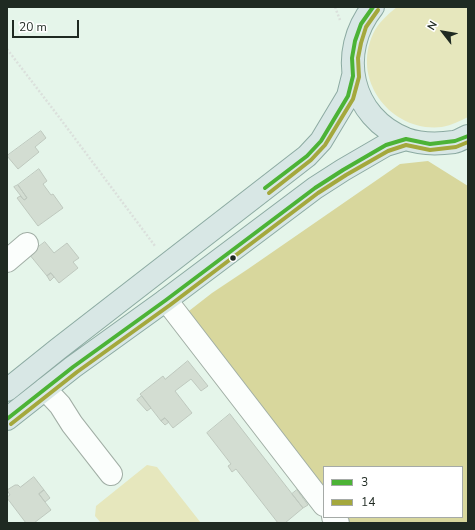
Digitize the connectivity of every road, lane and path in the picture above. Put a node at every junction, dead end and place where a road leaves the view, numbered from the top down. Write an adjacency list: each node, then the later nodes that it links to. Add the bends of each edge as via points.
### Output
1 (363, 13): 3 (main road, via 352,58)
2 (7, 49): 8 (path, via 158,249)
3 (353, 76): 4 (main road, via 360,96 371,114 387,129); 8 (main road, via 348,96 321,141 307,156)
4 (406, 139): 5 (main road, via 430,144); 9 (main road, via 386,145 315,188)
5 (464, 143)
6 (27, 244): 7 (lane)
7 (7, 261)
8 (166, 265): 11 (main road)
9 (166, 300): 10 (main road); 14 (lane)
10 (45, 389): 12 (main road); 13 (lane, via 60,405)
11 (7, 390)
12 (7, 418)
13 (111, 474)
14 (323, 504)

